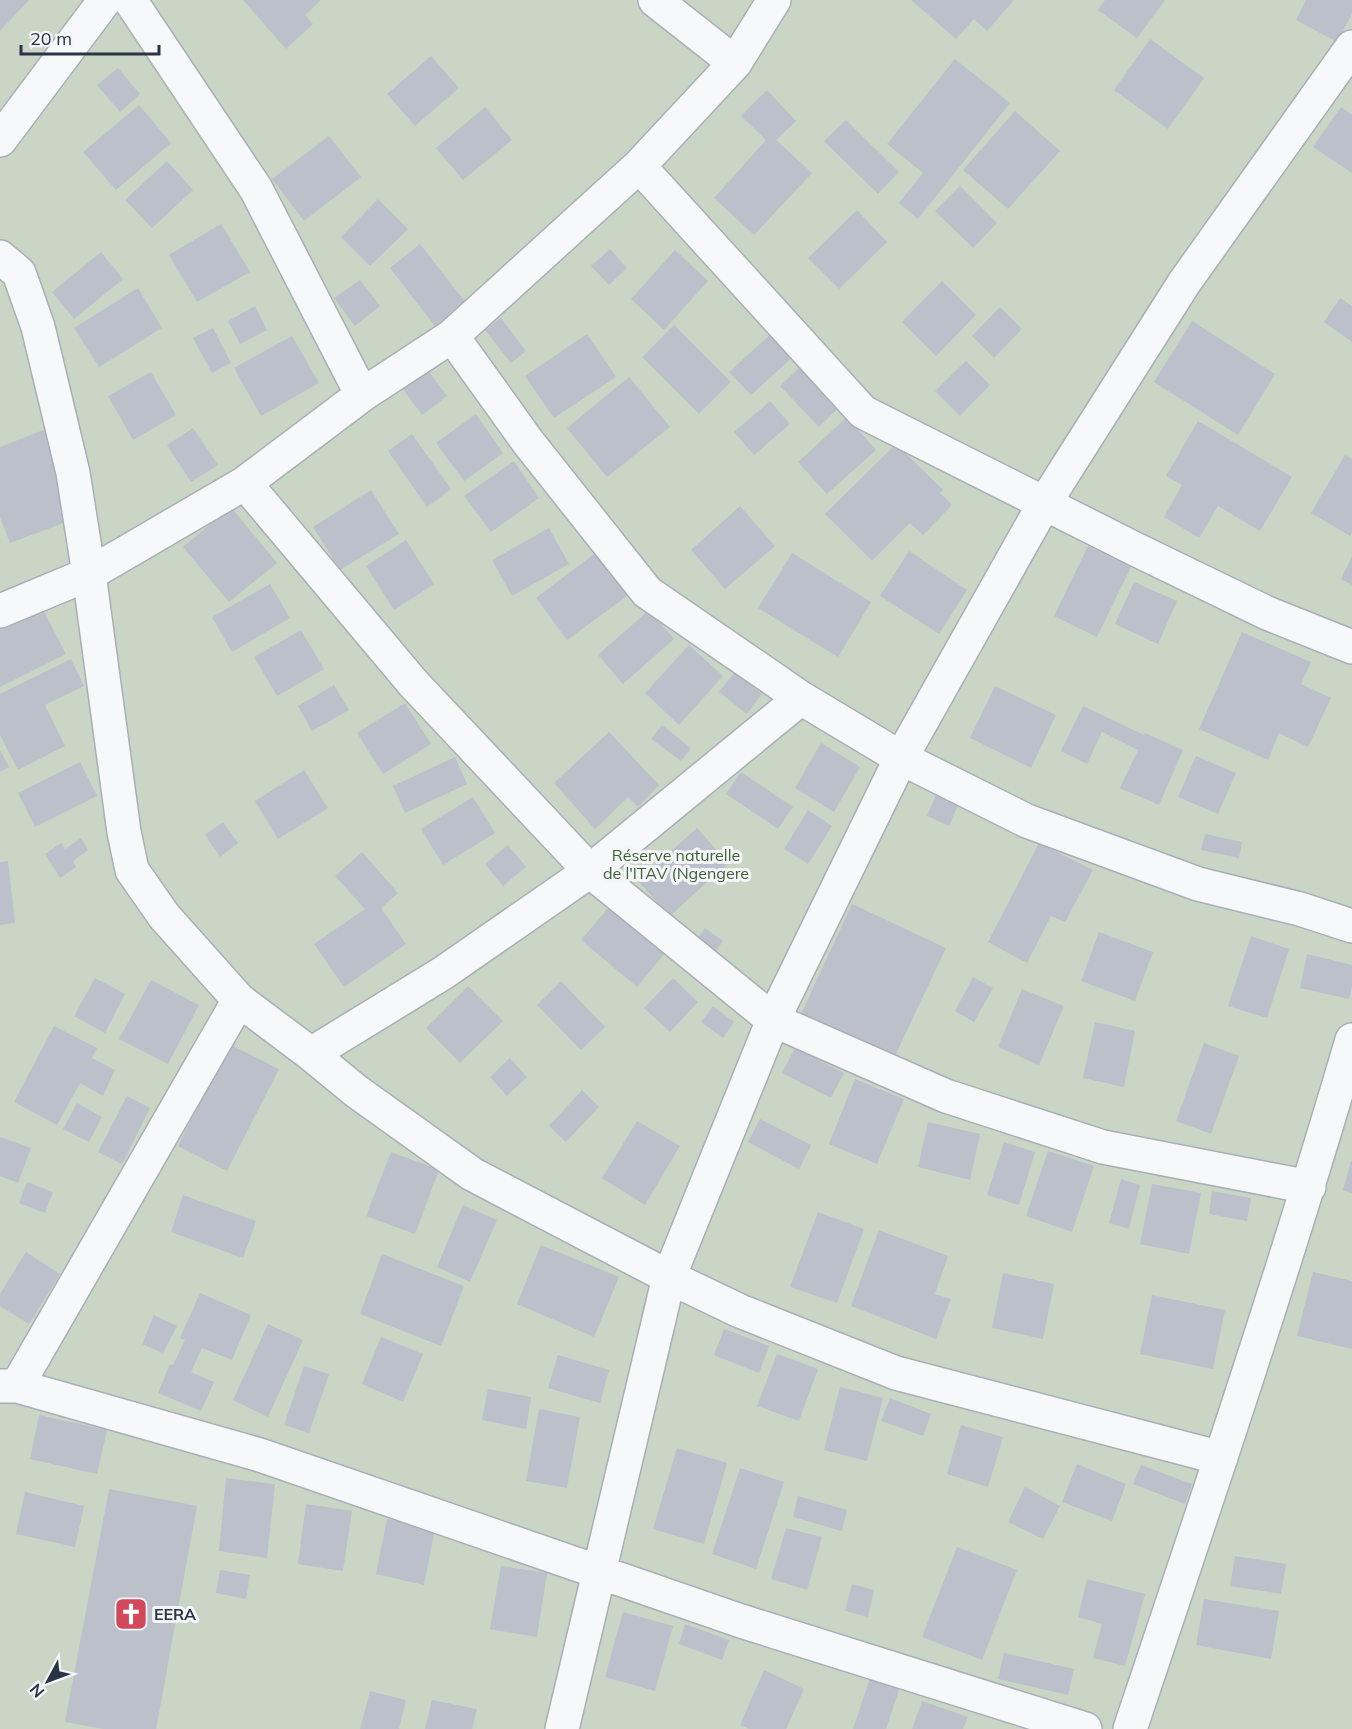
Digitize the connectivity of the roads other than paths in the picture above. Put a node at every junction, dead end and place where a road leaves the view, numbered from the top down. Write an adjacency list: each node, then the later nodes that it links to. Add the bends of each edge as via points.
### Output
1 (105, 0): 7 (street)
2 (130, 0): 11 (street, via 256,189)
3 (655, 0): 6 (street)
4 (774, 0): 6 (street)
5 (1352, 47): 13 (street, via 1184,283)
6 (735, 63): 8 (street)
7 (0, 140)
8 (639, 166): 10 (street); 13 (street, via 863,412)
9 (0, 256): 14 (street, via 19,273 38,327 73,473)
10 (452, 336): 11 (street); 17 (street, via 528,442 646,592)
11 (362, 395): 12 (street)
12 (245, 483): 14 (street); 19 (street, via 413,684)
13 (1044, 504): 16 (street, via 1267,613); 18 (street)
14 (89, 574): 15 (street); 21 (street, via 132,870 164,916)
15 (0, 611)
16 (1352, 647)
17 (801, 698): 18 (street); 19 (street)
18 (901, 758): 20 (street, via 1027,821 1198,884); 22 (street)
19 (590, 871): 22 (street); 24 (street, via 442,973)
20 (1352, 926)
21 (239, 1000): 24 (street); 27 (street)
22 (773, 1020): 25 (street, via 946,1096 1103,1147); 26 (street)
23 (1352, 1040): 25 (street)
24 (311, 1054): 26 (street, via 472,1174)
25 (1309, 1187): 28 (street)
26 (669, 1277): 28 (street, via 740,1311 896,1373); 29 (street)
27 (8, 1386): 29 (street, via 260,1455)
28 (1221, 1458): 32 (street)
29 (599, 1572): 30 (street); 31 (street)
30 (562, 1729)
31 (1085, 1729)
32 (1130, 1729)

